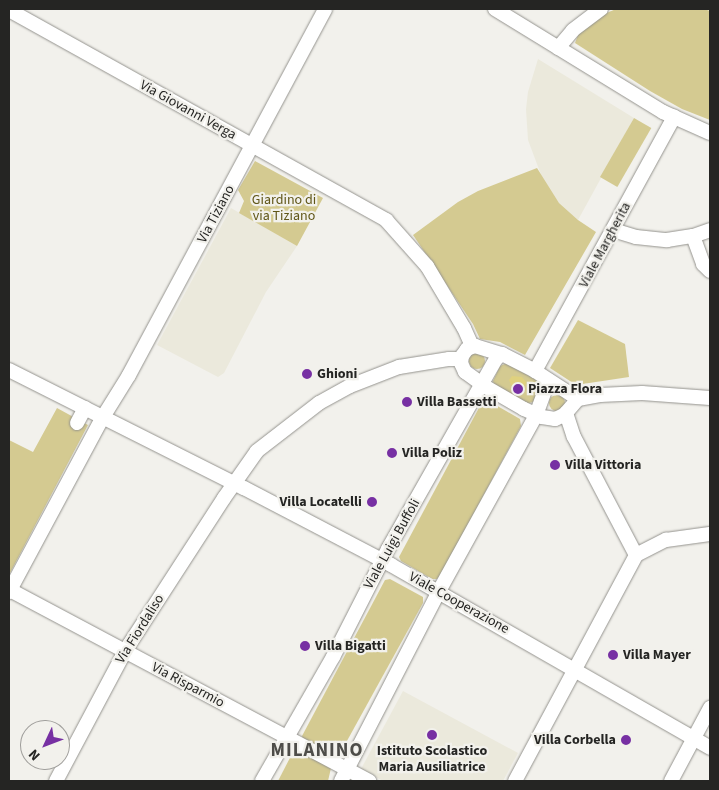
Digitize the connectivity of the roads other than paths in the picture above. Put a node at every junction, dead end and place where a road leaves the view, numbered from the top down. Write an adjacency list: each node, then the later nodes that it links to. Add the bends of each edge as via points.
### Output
1 (325, 9): 8 (street, Via Tiziano)
2 (495, 9): 5 (street)
3 (601, 9): 5 (street, via 573,30)
4 (9, 10): 8 (street, Via Giovanni Verga)
5 (558, 48): 6 (street)
6 (674, 118): 7 (street); 9 (street, Viale Margherita)
7 (710, 133)
8 (251, 146): 13 (street, Via Giovanni Verga, via 386,220 427,266); 25 (street, Via Tiziano)
9 (613, 230): 11 (street, via 652,240); 17 (street, Viale Margherita)
10 (710, 230): 11 (street)
11 (693, 236): 12 (street, via 703,264)
12 (710, 271)
13 (477, 347): 14 (street); 15 (street, via 465,351)
14 (502, 354): 17 (street); 19 (street, Viale Luigi Buffoli)
15 (461, 359): 19 (street, via 465,372); 27 (street, Via Fiordaliso, via 399,367 350,386 319,403 257,451)
16 (9, 370): 22 (street, Viale Cooperazione)
17 (535, 371): 18 (street)
18 (549, 380): 21 (street); 24 (street)
19 (482, 384): 24 (street); 30 (street, Viale Luigi Buffoli)
20 (710, 398): 21 (street, via 642,393)
21 (578, 399): 23 (street)
22 (85, 408): 25 (street, Viale Cooperazione); 26 (street)
23 (566, 413): 24 (street, via 555,419); 29 (street, via 574,437)
24 (536, 415): 32 (street)
25 (103, 417): 27 (street, Viale Cooperazione); 31 (street, Via Tiziano)
26 (77, 423)
27 (235, 483): 30 (street, Viale Cooperazione); 33 (street, Via Fiordaliso)
28 (710, 534): 29 (street, via 666,540)
29 (636, 555): 34 (street)
30 (382, 560): 32 (street, Viale Cooperazione); 36 (street, Viale Luigi Buffoli, via 332,658)
31 (9, 591): 33 (street, Via Risparmio)
32 (439, 591): 34 (street, Viale Cooperazione); 39 (street)
33 (124, 651): 36 (street, Via Risparmio); 40 (street, Via Fiordaliso)
34 (575, 669): 37 (street, Viale Cooperazione); 43 (street)
35 (710, 708): 37 (street)
36 (286, 737): 39 (street); 41 (street, Viale Luigi Buffoli)
37 (694, 738): 38 (street, Viale Cooperazione); 44 (street)
38 (710, 748)
39 (345, 775): 42 (street)
40 (56, 781)
41 (262, 781)
42 (369, 781)
43 (515, 781)
44 (671, 781)

